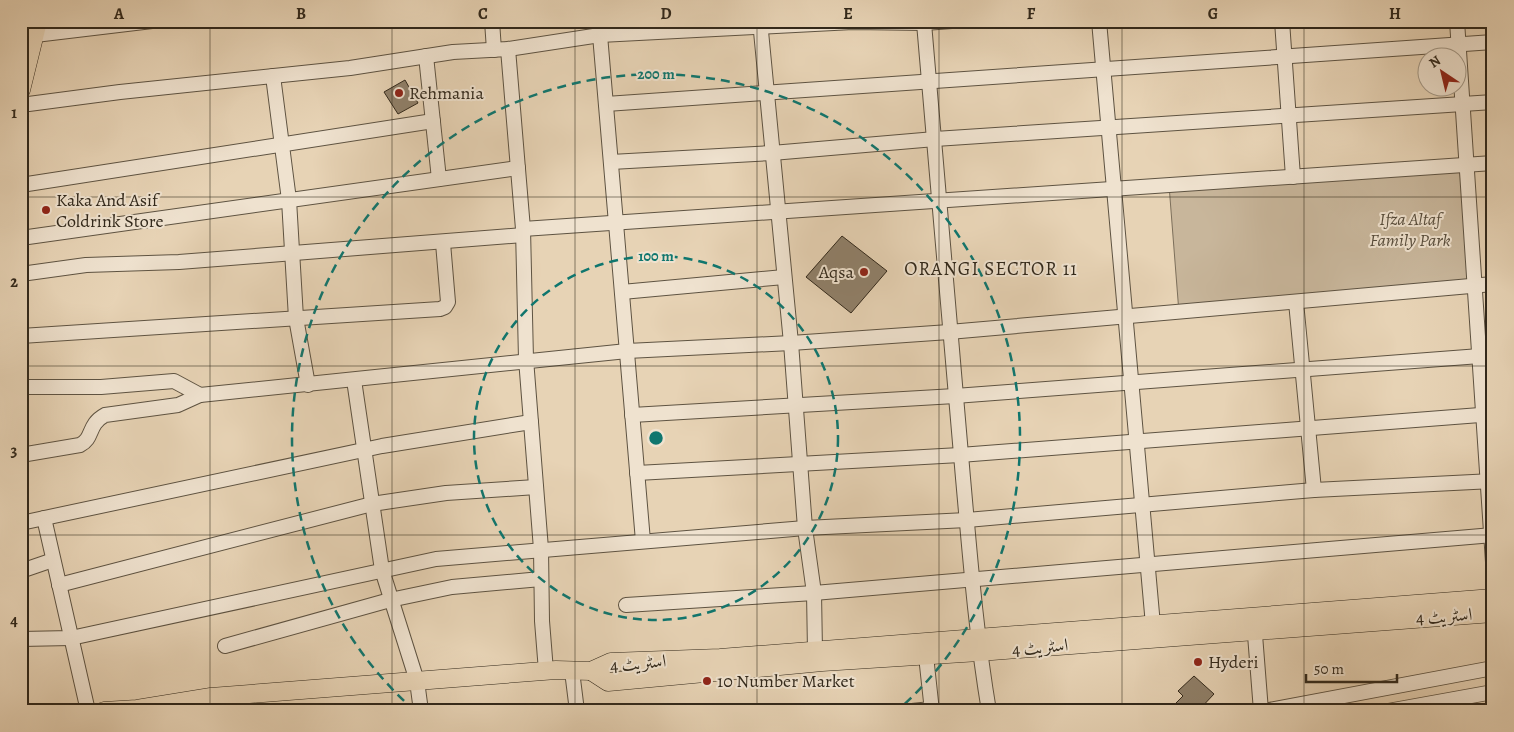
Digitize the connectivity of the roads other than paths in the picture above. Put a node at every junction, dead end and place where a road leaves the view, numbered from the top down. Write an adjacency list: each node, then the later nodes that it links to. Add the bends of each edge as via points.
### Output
1 (152, 21): 10 (street)
2 (492, 21): 14 (street)
3 (952, 21): 7 (street)
4 (1099, 21): 17 (street)
5 (1282, 21): 16 (street)
6 (1457, 21): 13 (street)
7 (943, 22): 8 (street)
8 (924, 23): 9 (street); 19 (street)
9 (760, 25): 11 (street); 21 (street)
10 (36, 28): 20 (main road)
11 (600, 35): 14 (street); 25 (street)
12 (1493, 42): 13 (street)
13 (1458, 44): 16 (street); 26 (street)
14 (501, 49): 15 (street); 37 (street)
15 (426, 56): 18 (street); 29 (street)
16 (1284, 57): 17 (street); 28 (street)
17 (1104, 71): 19 (street); 30 (street)
18 (273, 76): 23 (street); 32 (street)
19 (930, 81): 21 (street); 31 (street)
20 (21, 90)
21 (766, 93): 25 (street); 33 (street)
22 (21, 96): 23 (street)
23 (41, 102): 27 (street)
24 (1493, 102): 26 (street)
25 (606, 104): 34 (street)
26 (1462, 104): 28 (street); 36 (street)
27 (21, 105)
28 (1288, 116): 30 (street); 38 (street)
29 (433, 121): 32 (street); 39 (street)
30 (1109, 129): 31 (street); 41 (street)
31 (935, 139): 33 (street); 43 (street)
32 (282, 144): 40 (street); 42 (street)
33 (772, 153): 34 (street); 44 (street)
34 (611, 162): 45 (street)
35 (1493, 163): 36 (street)
36 (1466, 165): 38 (street); 53 (street)
37 (518, 168): 39 (street); 46 (street)
38 (1293, 177): 41 (street)
39 (439, 179): 42 (street)
40 (21, 185)
41 (1114, 189): 43 (street); 57 (street)
42 (289, 200): 47 (street); 49 (street)
43 (941, 200): 44 (street); 58 (street)
44 (777, 212): 45 (street); 51 (street)
45 (616, 222): 46 (street); 54 (street)
46 (523, 232): 48 (street); 63 (street)
47 (21, 238)
48 (443, 242): 49 (street); 56 (street, via 448,302 445,307)
49 (294, 254): 50 (street, via 86,265); 56 (street)
50 (21, 274)
51 (784, 277): 54 (street); 60 (street)
52 (1493, 284): 53 (street)
53 (1474, 285): 55 (street); 62 (street)
54 (622, 292): 61 (street)
55 (1296, 302): 57 (street); 64 (street)
56 (296, 318): 59 (street); 67 (street)
57 (1126, 318): 58 (street); 66 (street)
58 (949, 332): 60 (street); 70 (street)
59 (21, 336)
60 (791, 343): 61 (street); 71 (street)
61 (627, 350): 63 (street); 72 (street)
62 (1486, 355): 64 (street); 73 (street)
63 (526, 359): 65 (street); 74 (street)
64 (1302, 370): 66 (street); 75 (street)
65 (354, 380): 67 (street); 77 (street)
66 (1131, 383): 70 (street); 76 (street)
67 (308, 385): 69 (street)
68 (21, 387): 69 (street, via 101,387 174,381)
69 (200, 395): 78 (street, via 178,405 105,415 91,426 88,439 80,445)
70 (955, 396): 71 (street); 79 (street)
71 (796, 405): 72 (street); 80 (street)
72 (632, 415): 81 (street)
73 (1488, 415): 75 (street); 82 (street)
74 (531, 422): 77 (street); 83 (street)
75 (1308, 428): 76 (street); 84 (street)
76 (1137, 440): 79 (street); 86 (street)
77 (363, 450): 85 (street); 87 (street)
78 (21, 455)
79 (960, 455): 80 (street); 88 (street)
80 (800, 463): 81 (street); 90 (street)
81 (638, 474): 92 (street)
82 (1490, 481): 84 (street); 91 (street)
83 (536, 487): 85 (street, via 446,493); 93 (street)
84 (1314, 490): 86 (street)
85 (372, 504): 97 (street); 101 (street)
86 (1142, 505): 88 (street); 96 (street)
87 (44, 518): 89 (street); 94 (street)
88 (966, 520): 90 (street); 99 (street)
89 (21, 523)
90 (805, 528): 92 (street); 102 (street)
91 (1492, 535): 95 (street); 96 (street)
92 (643, 541): 93 (street)
93 (541, 549): 97 (street, via 436,559); 100 (street)
94 (53, 560): 98 (street); 101 (street)
95 (1493, 562)
96 (1148, 564): 99 (street); 108 (street)
97 (382, 570): 104 (street); 109 (street)
98 (21, 571)
99 (972, 578): 102 (street); 111 (street)
100 (542, 579): 104 (street, via 452,587); 116 (street)
101 (59, 585): 109 (street)
102 (814, 593): 105 (street); 113 (street)
103 (1493, 598): 107 (main road, اسٹریٹ 4)
104 (390, 600): 112 (street); 119 (street)
105 (626, 605)
106 (1493, 612): 107 (main road, اسٹریٹ 4)
107 (1254, 622): 108 (main road, اسٹریٹ 4); 111 (main road, اسٹریٹ 4); 129 (street)
108 (1153, 625): 111 (main road, اسٹریٹ 4)
109 (71, 638): 110 (street); 123 (street)
110 (21, 639)
111 (978, 645): 113 (main road, اسٹریٹ 4); 114 (main road, اسٹریٹ 4); 128 (street)
112 (225, 646)
113 (816, 650): 118 (main road, اسٹریٹ 4, via 610,662)
114 (926, 656): 118 (main road, اسٹریٹ 4, via 608,682); 122 (street)
115 (1493, 668): 129 (street)
116 (546, 671): 117 (main road, اسٹریٹ 4); 119 (main road, اسٹریٹ 4)
117 (572, 671): 118 (main road, اسٹریٹ 4); 126 (street)
118 (591, 671)
119 (417, 681): 121 (main road, اسٹریٹ 4, via 211,697); 125 (street)
120 (1493, 692): 130 (street)
121 (137, 710): 124 (main road, اسٹریٹ 4)
122 (932, 710): 127 (street)
123 (88, 711)
124 (104, 711)
125 (420, 711)
126 (577, 711)
127 (912, 711)
128 (988, 711)
129 (1262, 711)
130 (1390, 711)

